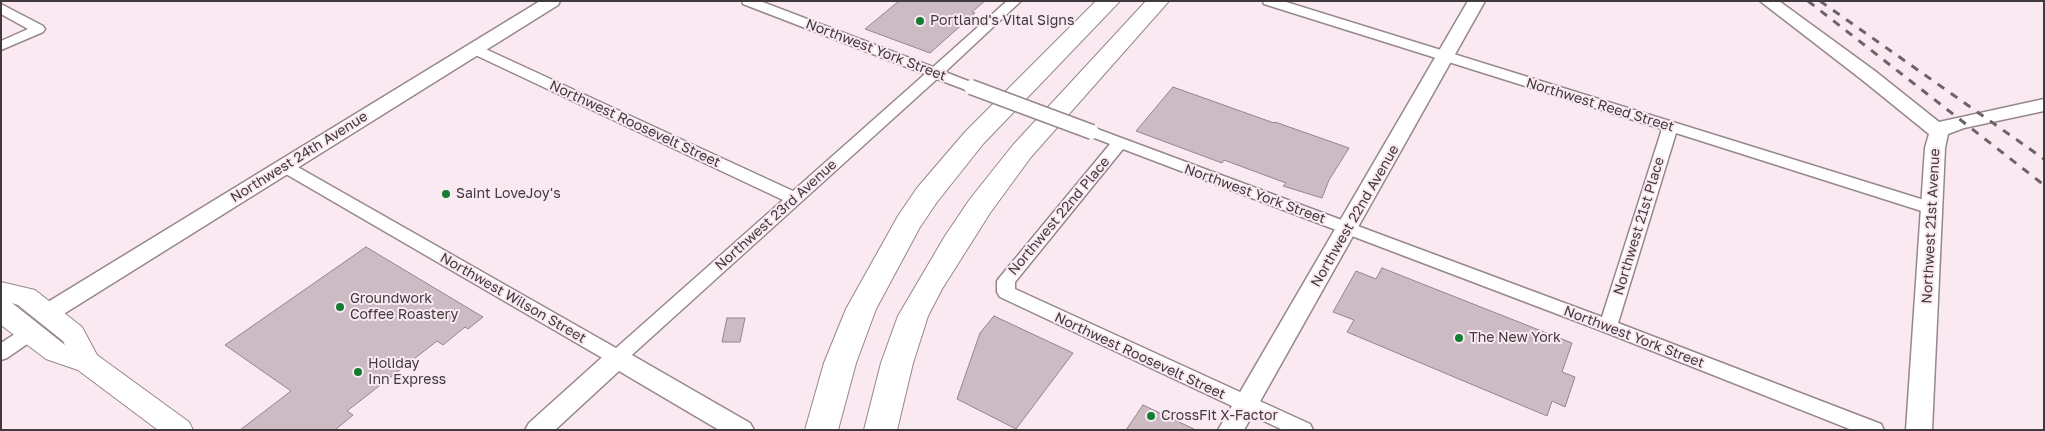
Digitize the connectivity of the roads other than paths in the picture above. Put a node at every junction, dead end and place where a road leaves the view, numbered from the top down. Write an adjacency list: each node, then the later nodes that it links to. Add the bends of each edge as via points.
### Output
1 (552, 1): 13 (street, Northwest 24th Avenue)
2 (748, 1): 11 (street, Northwest York Street)
3 (782, 1): 11 (street)
4 (1015, 1): 15 (street, Northwest 23rd Avenue)
5 (1108, 1): 37 (highway, via 974,138 927,195 861,309 840,363)
6 (1158, 1): 38 (highway, via 1022,152 955,243 913,316)
7 (1269, 1): 14 (street, Northwest Reed Street)
8 (1477, 1): 14 (street, Northwest 22nd Avenue)
9 (1768, 1): 18 (street)
10 (1, 8): 12 (street, via 38,29)
11 (770, 10): 15 (street, Northwest York Street)
12 (1, 46)
13 (474, 49): 20 (street, Northwest 24th Avenue); 21 (street, Northwest Roosevelt Street)
14 (1445, 57): 17 (street, Northwest Reed Street); 23 (street, Northwest 22nd Avenue)
15 (934, 73): 19 (street, Northwest York Street, bridge); 21 (street, Northwest 23rd Avenue)
16 (2044, 105): 18 (street, Northwest 21st Avenue, via 1962,122 1944,127)
17 (1670, 127): 22 (street, Northwest Reed Street); 28 (street, Northwest 21st Place)
18 (1939, 132): 22 (street, Northwest 21st Avenue)
19 (1119, 144): 23 (street, Northwest York Street); 25 (street, Northwest 22nd Place, via 1006,281)
20 (284, 166): 27 (street, Northwest 24th Avenue); 31 (street, Northwest Wilson Street)
21 (795, 199): 31 (street, Northwest 23rd Avenue)
22 (1931, 208): 42 (street, Northwest 21st Avenue)
23 (1348, 228): 28 (street, Northwest York Street); 33 (street, Northwest 22nd Avenue)
24 (1, 291): 27 (main road, via 26,298)
25 (1006, 292): 33 (street, Northwest Roosevelt Street)
26 (1, 307): 29 (main road)
27 (46, 314): 32 (main road, via 73,334)
28 (1608, 326): 41 (street, Northwest York Street)
29 (30, 334): 30 (street); 32 (main road, via 55,352)
30 (1, 353)
31 (617, 358): 35 (street, Northwest 23rd Avenue); 36 (street, Northwest Wilson Street)
32 (87, 362): 34 (main road)
33 (1246, 404): 39 (street, Northwest 22nd Avenue); 40 (street, Northwest Roosevelt Street)
34 (179, 430)
35 (538, 430)
36 (741, 430)
37 (820, 430)
38 (880, 430)
39 (1231, 430)
40 (1303, 430)
41 (1874, 430)
42 (1919, 430)

